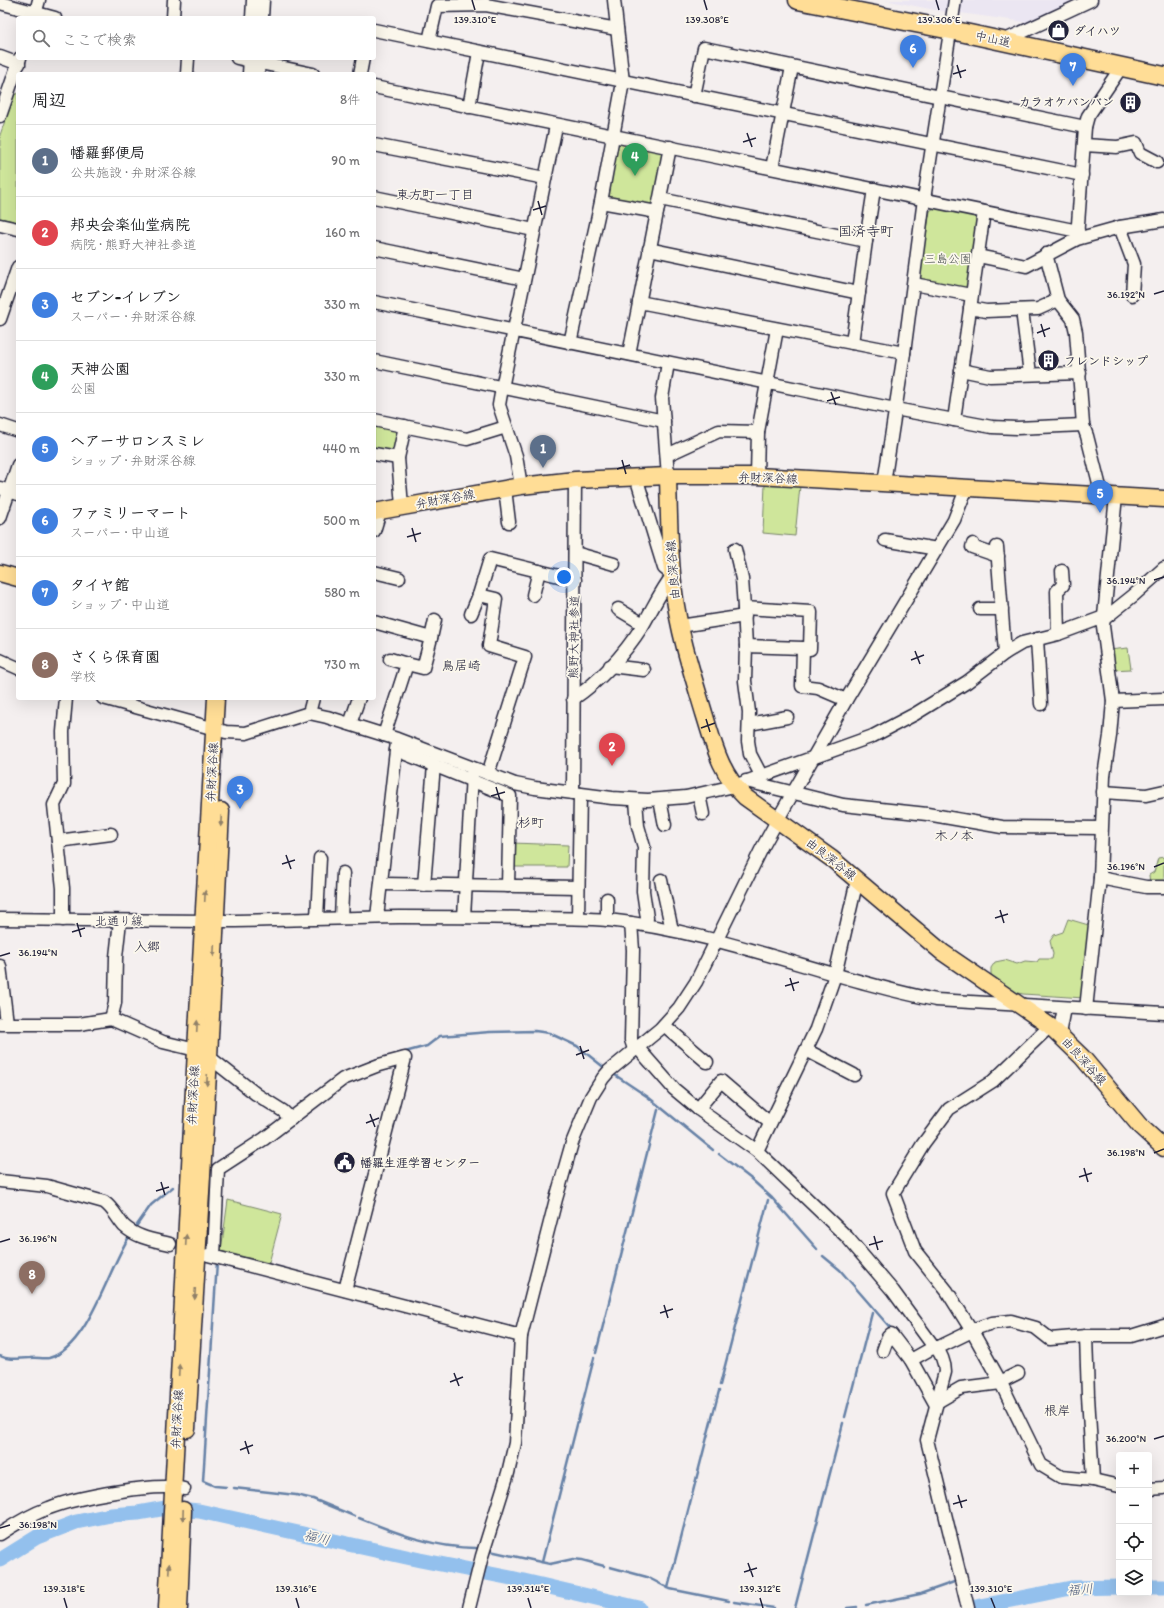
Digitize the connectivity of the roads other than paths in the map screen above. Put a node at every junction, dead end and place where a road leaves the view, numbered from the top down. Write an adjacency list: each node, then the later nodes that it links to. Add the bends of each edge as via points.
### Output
1 (39, 0): 10 (street)
2 (174, 0): 11 (street)
3 (253, 0): 12 (street)
4 (263, 0): 13 (street)
5 (614, 0): 14 (street)
6 (798, 0): 16 (highway, 中山道)
7 (955, 0): 16 (street)
8 (1091, 0): 18 (street)
9 (0, 3): 10 (street)
10 (34, 16)
11 (173, 16)
12 (252, 16)
13 (262, 16)
14 (617, 29): 17 (street, via 486,5 437,6); 33 (street)
15 (376, 30): 17 (street)
16 (951, 30): 18 (highway, 中山道); 36 (street)
17 (429, 41): 19 (street)
18 (1003, 41): 27 (highway, 中山道)
19 (479, 52): 33 (street); 37 (street)
20 (0, 57): 24 (street)
21 (188, 60): 28 (street)
22 (244, 60): 25 (street)
23 (363, 60): 31 (street)
24 (19, 61): 39 (street)
25 (255, 63): 29 (street); 30 (street)
26 (792, 66): 35 (street, via 704,48); 36 (street); 38 (street)
27 (1122, 66): 32 (highway, 中山道); 41 (street, via 1088,116)
28 (187, 72)
29 (250, 72)
30 (302, 72)
31 (360, 72)
32 (1164, 76)
33 (623, 82): 35 (street); 42 (street)
34 (376, 87): 37 (street)
35 (694, 96): 38 (street)
36 (940, 97): 41 (street); 44 (street)
37 (469, 107): 40 (street)
38 (783, 113): 44 (street); 48 (street)
39 (0, 116)
40 (556, 126): 42 (street); 50 (street)
41 (1085, 127): 45 (street)
42 (613, 136): 46 (street); 55 (street)
43 (376, 145): 50 (street)
44 (934, 145): 49 (street); 54 (street)
45 (1084, 145): 47 (street, via 1117,147 1136,143 1140,153); 49 (street)
46 (670, 147): 48 (street); 53 (street)
47 (1157, 162)
48 (772, 168): 51 (street)
49 (1082, 176): 63 (street)
50 (545, 178): 62 (street)
51 (874, 189): 54 (street); 64 (street)
52 (376, 197): 62 (street)
53 (660, 199): 56 (street); 64 (street)
54 (924, 199): 57 (street); 71 (street)
55 (601, 202): 56 (street); 83 (street)
56 (657, 212): 66 (street)
57 (984, 212): 63 (street); 68 (street)
58 (1164, 220): 60 (street)
59 (0, 225): 61 (street)
60 (1120, 227): 63 (street); 74 (street, via 1134,264)
61 (16, 229)
62 (534, 230): 70 (street)
63 (1078, 235): 67 (street)
64 (866, 241): 72 (street)
65 (376, 248): 70 (street)
66 (649, 249): 72 (street); 77 (street)
67 (1046, 254): 68 (street, via 1026,266); 75 (street)
68 (978, 256): 73 (street)
69 (16, 273): 80 (street)
70 (524, 279): 82 (street)
71 (914, 284): 73 (street); 85 (street)
72 (859, 293): 84 (street)
73 (972, 295): 78 (street)
74 (1132, 295)
75 (1058, 300): 79 (street, via 1038,309); 90 (street, via 1073,319)
76 (376, 302): 82 (street)
77 (639, 302): 81 (street); 86 (street)
78 (970, 308): 79 (street, via 986,311); 89 (street)
79 (1022, 310): 91 (street)
80 (0, 319)
81 (777, 329): 84 (street); 92 (street)
82 (513, 331): 83 (street); 93 (street)
83 (570, 343): 86 (street)
84 (852, 343): 85 (street)
85 (904, 353): 94 (street)
86 (629, 354): 88 (street)
87 (376, 361): 93 (street)
88 (668, 363): 92 (street); 97 (street, via 662,398)
89 (961, 370): 91 (street, via 990,376); 96 (street)
90 (1080, 373): 91 (street); 99 (street)
91 (1030, 374)
92 (766, 383): 94 (street); 103 (street)
93 (502, 388): 97 (street); 101 (street, via 499,405)
94 (895, 409): 96 (street); 112 (street)
95 (376, 420): 100 (street)
96 (954, 420): 99 (street, via 998,428)
97 (664, 421): 105 (street)
98 (0, 425): 102 (street)
99 (1083, 425): 117 (street)
100 (405, 426): 101 (street, via 467,438); 106 (street)
101 (506, 427): 113 (street, via 516,456)
102 (16, 430)
103 (758, 432): 105 (street, via 719,431); 109 (street)
104 (376, 454): 106 (street)
105 (667, 455): 108 (street)
106 (398, 458): 119 (street)
107 (16, 471): 116 (street)
108 (668, 476): 109 (main road, 弁財深谷線); 110 (main road, 弁財深谷線); 134 (main road, 由良深谷線)
109 (758, 476): 112 (main road, 弁財深谷線)
110 (636, 477): 111 (main road, 弁財深谷線); 134 (street, via 664,568)
111 (575, 480): 113 (main road, 弁財深谷線); 127 (street, 熊野大神社参道)
112 (884, 483): 114 (main road, 弁財深谷線)
113 (521, 486): 115 (main road, 弁財深谷線)
114 (968, 487): 117 (main road, 弁財深谷線); 126 (street, via 954,520)
115 (505, 489): 119 (main road, 弁財深谷線); 122 (street)
116 (9, 492): 121 (street)
117 (1109, 495): 118 (main road, 弁財深谷線); 145 (street)
118 (1164, 499)
119 (402, 506): 120 (main road, 弁財深谷線)
120 (377, 511)
121 (0, 518)
122 (509, 522)
123 (885, 540): 126 (street)
124 (973, 544): 141 (street, via 972,547 998,551)
125 (735, 549): 143 (street, via 742,579)
126 (937, 549): 170 (street)
127 (575, 552): 128 (street); 137 (street, 熊野大神社参道)
128 (614, 564)
129 (1164, 568): 145 (street)
130 (539, 571): 137 (street); 138 (street, via 490,559); 139 (street)
131 (1062, 571): 150 (street, via 1063,585 1057,591)
132 (376, 572): 136 (street)
133 (0, 573): 135 (main road)
134 (673, 575): 148 (street); 149 (main road, 由良深谷線)
135 (16, 577)
136 (399, 578)
137 (575, 580): 162 (street, 熊野大神社参道)
138 (479, 594): 144 (street); 182 (street, via 496,599 489,646 526,657)
139 (533, 595)
140 (618, 608): 148 (street)
141 (1002, 608): 142 (street); 155 (street)
142 (980, 609)
143 (744, 612): 149 (street); 153 (street); 154 (street, via 811,612 810,649)
144 (471, 614)
145 (1104, 618): 150 (street); 171 (street)
146 (436, 620): 151 (street)
147 (376, 623): 151 (street)
148 (643, 624): 159 (street)
149 (680, 626): 185 (main road, 由良深谷線, via 688,663 715,751 724,770)
150 (1058, 634): 152 (street)
151 (431, 638): 158 (street, via 423,668)
152 (1036, 639): 155 (street, via 1022,643); 172 (street)
153 (746, 646): 154 (street); 176 (street)
154 (803, 648): 170 (street, via 802,686 818,688)
155 (1005, 653): 180 (street, via 971,680 894,726 866,739)
156 (390, 659): 158 (street)
157 (0, 660): 160 (street)
158 (407, 664): 178 (street)
159 (610, 666): 161 (street); 162 (street, via 590,688)
160 (16, 667)
161 (644, 670)
162 (573, 699): 189 (street, 熊野大神社参道)
163 (1164, 699): 171 (street)
164 (66, 700): 198 (street, via 63,732 64,784 54,805)
165 (110, 700): 177 (street)
166 (216, 700): 177 (main road, 弁財深谷線)
167 (227, 700): 177 (main road, 弁財深谷線)
168 (313, 700): 173 (street)
169 (358, 700): 175 (street)
170 (846, 700): 180 (street)
171 (1113, 701): 187 (street)
172 (1041, 704)
173 (309, 713): 175 (street); 177 (street, via 246,733)
174 (787, 718): 176 (street)
175 (350, 724): 178 (street)
176 (748, 724): 184 (street, via 750,754)
177 (220, 730): 220 (main road, 弁財深谷線)
178 (384, 735): 179 (street)
179 (396, 744): 181 (street); 183 (street); 204 (street)
180 (814, 756): 184 (street); 188 (street)
181 (434, 765): 183 (street); 205 (street)
182 (488, 774): 183 (street); 189 (street, via 515,784)
183 (472, 775): 206 (street); 207 (street, via 510,796)
184 (761, 775): 185 (street)
185 (740, 783): 188 (street); 190 (street); 194 (main road, 由良深谷線, via 745,797)
186 (1164, 791): 187 (street, via 1146,795)
187 (1103, 792): 196 (street)
188 (794, 793): 194 (street); 196 (street, via 843,805 927,814 1002,827)
189 (576, 794): 191 (street); 208 (street, 熊野大神社参道)
190 (699, 795): 192 (street); 193 (street)
191 (636, 800): 192 (street); 222 (street, via 638,826 648,847 643,891)
192 (660, 800): 195 (street)
193 (703, 814)
194 (778, 819): 203 (main road, 由良深谷線, via 814,844); 224 (street)
195 (665, 824)
196 (1101, 828): 201 (street)
197 (111, 834): 198 (street)
198 (58, 841): 217 (street, via 63,888)
199 (320, 858): 213 (street)
200 (343, 873): 214 (street)
201 (1100, 878): 209 (street, via 1146,887); 229 (street)
202 (662, 880): 223 (street)
203 (857, 880): 226 (street); 227 (main road, 由良深谷線, via 942,952)
204 (381, 884): 205 (street); 211 (street)
205 (424, 885): 206 (street)
206 (465, 886): 207 (street); 212 (street)
207 (508, 886): 208 (street)
208 (578, 887): 215 (street, 熊野大神社参道)
209 (1164, 887)
210 (607, 899): 218 (street)
211 (377, 917): 212 (street, 北通り線); 214 (street, 北通り線)
212 (464, 917): 215 (street, 北通り線)
213 (317, 918): 214 (street, 北通り線); 220 (street, 北通り線)
214 (341, 918)
215 (578, 918): 218 (street, 北通り線)
216 (0, 919): 217 (street, 北通り線)
217 (63, 920): 219 (street, 北通り線)
218 (607, 920): 221 (street, 北通り線)
219 (120, 921): 220 (street, 北通り線); 231 (street, via 115,1003)
220 (209, 921): 237 (main road, 弁財深谷線)
221 (631, 923): 222 (street, 北通り線); 235 (street, via 631,1040)
222 (646, 925): 223 (street, 北通り線)
223 (672, 930): 224 (street, 北通り線)
224 (716, 941): 226 (street, 北通り線); 233 (street, via 688,995)
225 (0, 966): 232 (street)
226 (835, 976): 227 (street, 北通り線, via 936,1000); 236 (street)
227 (1022, 1006): 228 (street, 北通り線); 234 (main road, 由良深谷線)
228 (1064, 1008): 229 (street, 北通り線); 234 (street)
229 (1086, 1009): 230 (street, 北通り線)
230 (1164, 1013)
231 (111, 1019): 232 (street, via 78,1024); 237 (street, via 163,1042)
232 (4, 1024)
233 (664, 1025): 235 (street); 238 (street)
234 (1055, 1030): 243 (main road, 由良深谷線, via 1082,1057 1140,1126); 249 (street, via 993,1081 949,1109 923,1144 893,1193 915,1251 947,1291)
235 (636, 1048): 240 (street, via 674,1089); 250 (street, via 610,1071 596,1088 572,1143)
236 (806, 1050): 239 (street); 242 (street)
237 (202, 1053): 241 (street); 262 (main road, 弁財深谷線)
238 (708, 1062)
239 (854, 1075)
240 (698, 1109): 242 (street, via 721,1081); 244 (street)
241 (291, 1119): 247 (street, via 218,1169 211,1256); 247 (street, via 343,1079 405,1058)
242 (770, 1122): 244 (street)
243 (1164, 1148)
244 (757, 1151): 252 (street, via 847,1237 893,1291)
245 (0, 1181): 246 (street, via 47,1186 104,1202 125,1226 139,1237)
246 (170, 1244)
247 (345, 1290): 250 (street)
248 (1164, 1326): 251 (street, via 1131,1336)
249 (972, 1331): 251 (street, via 992,1323 1011,1321 1036,1328 1050,1339); 252 (street); 256 (street)
250 (521, 1336): 267 (street, via 515,1443)
251 (1086, 1336): 258 (street)
252 (936, 1348): 254 (street); 257 (street, via 945,1365)
253 (883, 1352): 254 (street, via 891,1334)
254 (911, 1360): 257 (street)
255 (1018, 1373): 256 (street)
256 (1001, 1383): 257 (street, via 961,1388); 258 (street, via 1041,1465 1061,1477)
257 (937, 1404): 268 (street, via 926,1440)
258 (1093, 1480): 259 (street)
259 (1116, 1485)
260 (1152, 1488): 261 (street)
261 (1164, 1488)
262 (177, 1489): 263 (street, via 131,1490 83,1499 56,1506 15,1524); 264 (main road, 弁財深谷線)
263 (0, 1534)
264 (177, 1536): 265 (main road, one-way to 264); 266 (main road)
265 (167, 1608)
266 (179, 1608)
267 (469, 1608)
268 (968, 1608)

